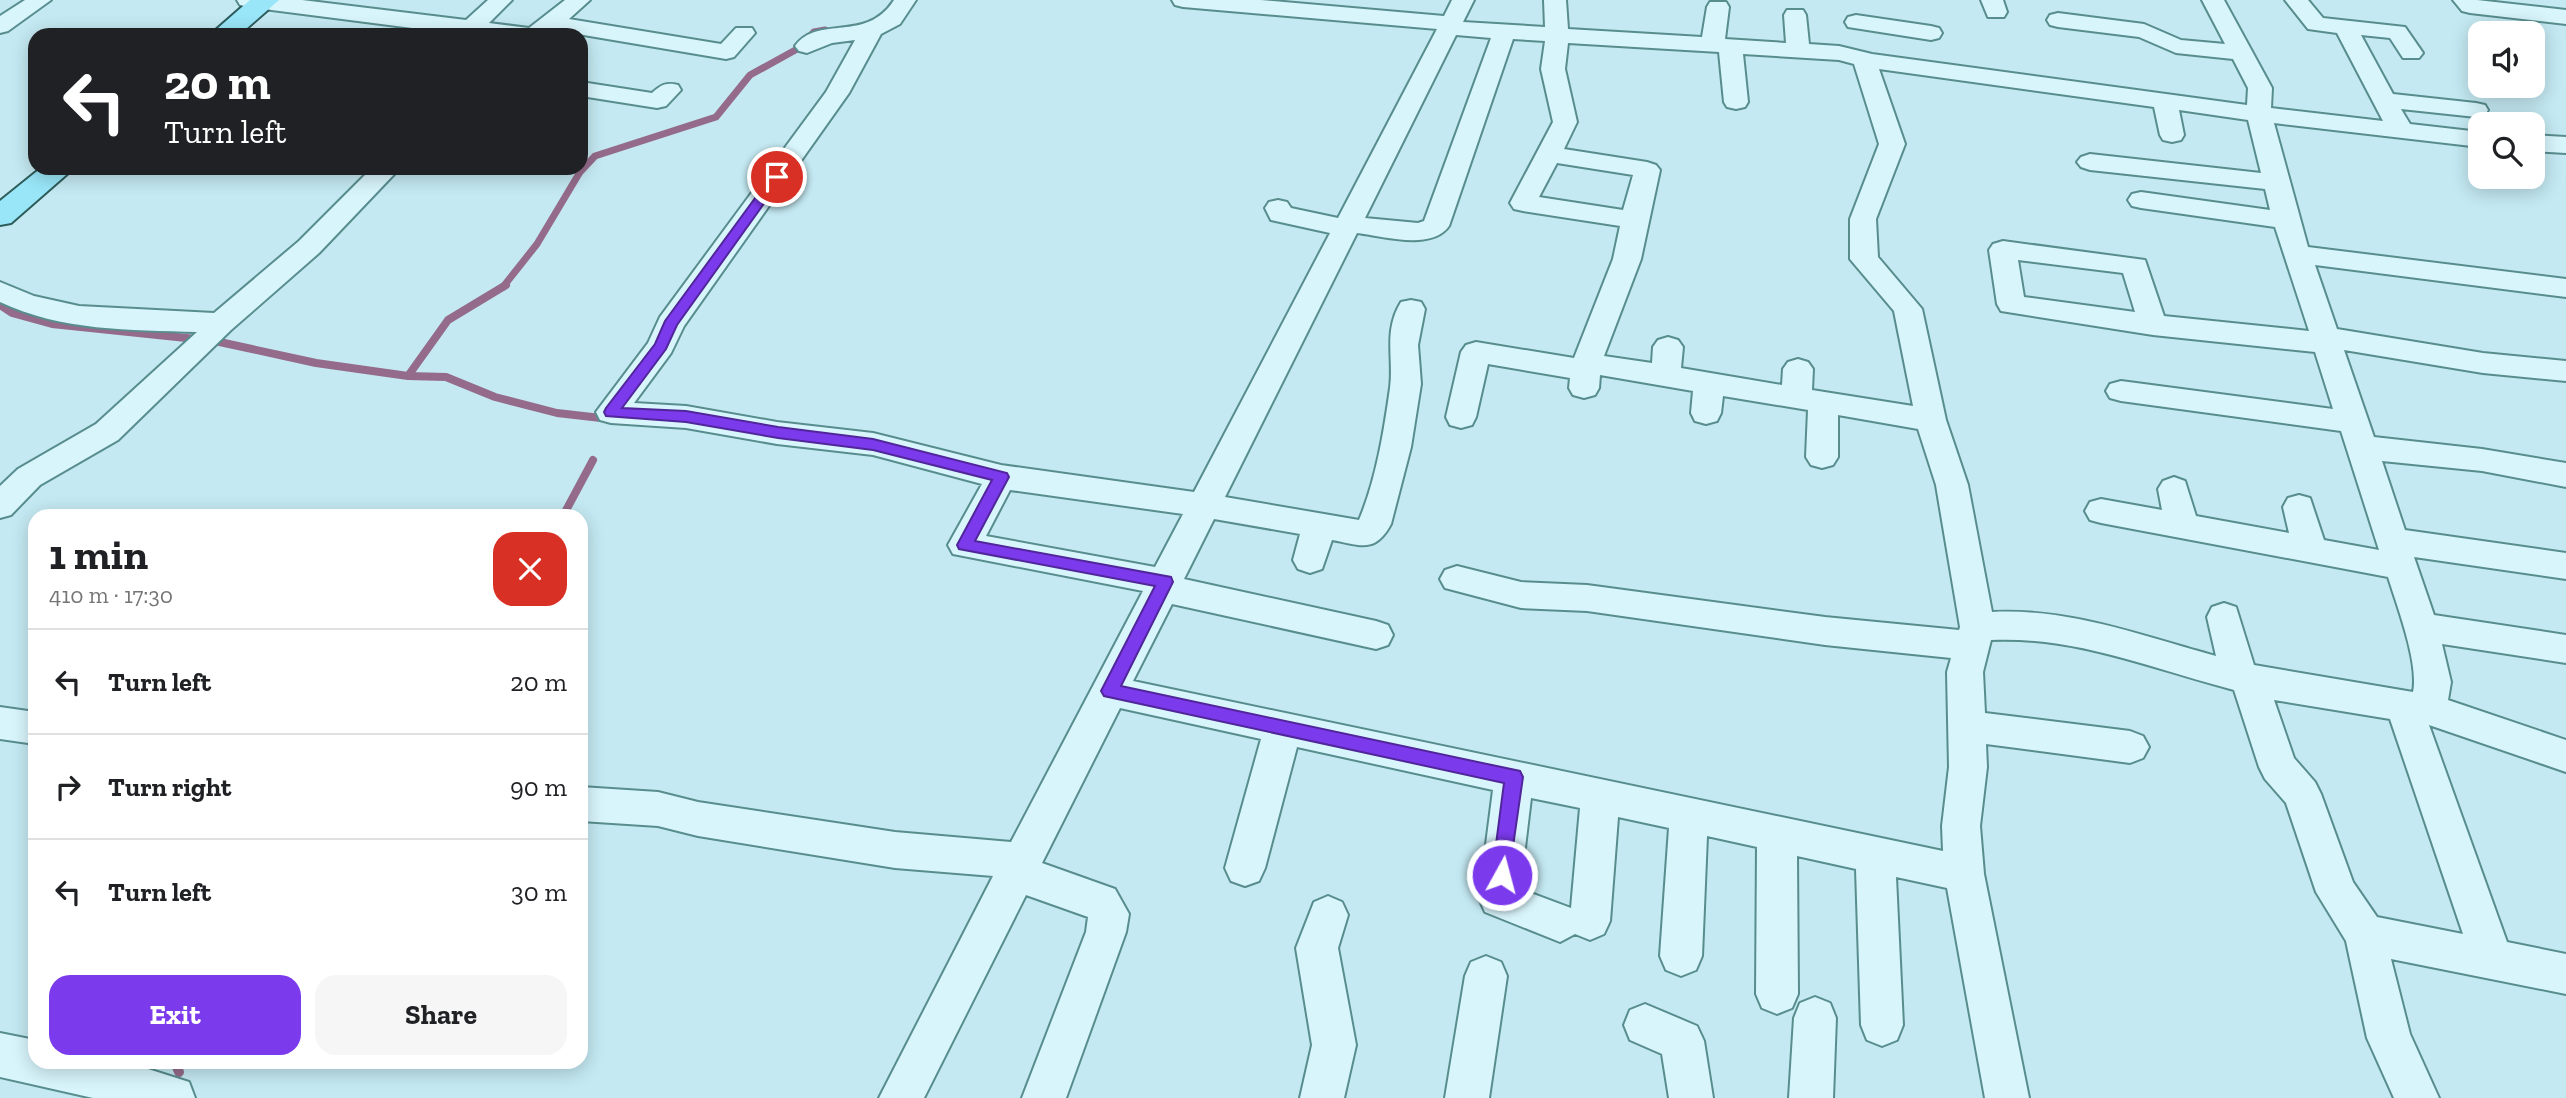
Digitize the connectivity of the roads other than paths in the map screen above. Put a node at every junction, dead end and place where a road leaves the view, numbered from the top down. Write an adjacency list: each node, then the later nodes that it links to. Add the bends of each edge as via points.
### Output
1 (40, 0): 19 (street)
2 (500, 0): 24 (street)
3 (579, 0): 25 (street)
4 (905, 0): 26 (street, via 892,19)
5 (1183, 0): 11 (street)
6 (1555, 0): 30 (street)
7 (2213, 0): 35 (street)
8 (2296, 0): 20 (street, via 2316,24)
9 (2464, 0): 16 (street, via 2470,6)
10 (259, 1): 17 (street); 21 (main road)
11 (1283, 4): 15 (street)
12 (1718, 7): 32 (street)
13 (1858, 11): 29 (street); 37 (street)
14 (1795, 15): 34 (street)
15 (1455, 17): 27 (street); 60 (street)
16 (2566, 17)
17 (388, 18): 22 (street); 23 (street)
18 (2058, 20): 35 (street, via 2144,31 2176,46)
19 (0, 26)
20 (2345, 27): 36 (street, via 2397,32); 40 (street)
21 (230, 28)
22 (376, 28)
23 (463, 28)
24 (471, 28)
25 (542, 28)
26 (872, 30): 33 (street, via 826,35); 81 (street, via 837,93 611,412 686,416 873,444)
27 (1504, 32): 30 (street); 60 (street, via 1436,226 1420,232)
28 (744, 33): 31 (street, via 726,52)
29 (1931, 33)
30 (1557, 35): 32 (street); 50 (street, via 1553,69 1565,122)
31 (588, 37)
32 (1722, 44): 34 (street); 42 (street, via 1730,61)
33 (807, 46)
34 (1798, 52): 37 (street)
35 (2241, 53): 44 (street, via 2260,88)
36 (2411, 53)
37 (1858, 58): 41 (street); 77 (street, via 1892,144 1863,219 1864,259 1908,309)
38 (669, 90): 39 (street, via 657,102)
39 (588, 96)
40 (2385, 100): 43 (street); 45 (street)
41 (2165, 101): 44 (street); 46 (street)
42 (1736, 102)
43 (2476, 110)
44 (2259, 114): 45 (street); 54 (street)
45 (2401, 131): 47 (street)
46 (2172, 135)
47 (2468, 139)
48 (2545, 144): 49 (street)
49 (2566, 145)
50 (1549, 154): 58 (street, via 1647,170); 58 (street, via 1523,203)
51 (2090, 162): 54 (street)
52 (51, 175): 57 (main road)
53 (380, 175): 68 (street, via 309,247)
54 (2277, 183): 59 (street)
55 (2141, 200): 59 (street)
56 (1278, 208): 60 (street, via 1280,214)
57 (0, 216)
58 (1634, 220): 71 (street, via 1627,259)
59 (2286, 220): 61 (street)
60 (1348, 226): 83 (street)
61 (2298, 254): 63 (street, via 2391,256); 69 (street)
62 (2505, 256): 63 (street)
63 (2517, 282): 64 (street)
64 (2566, 288)
65 (0, 291): 68 (street, via 36,309)
66 (1411, 309): 87 (street, via 1403,345 1406,384 1375,524 1366,534)
67 (2152, 325): 67 (street, via 2011,304 2003,250 2135,266); 69 (street)
68 (211, 334): 84 (street, via 107,432 29,477)
69 (2326, 340): 70 (street); 78 (street)
70 (2566, 371)
71 (1586, 374): 72 (street, via 1667,361); 76 (street, via 1476,352)
72 (1709, 383): 73 (street); 75 (street)
73 (1806, 390): 77 (street); 79 (street)
74 (2121, 391): 78 (street)
75 (1706, 413)
76 (1461, 417)
77 (1931, 420): 98 (street, via 1952,485)
78 (2356, 434): 80 (street); 90 (street)
79 (1822, 457)
80 (2566, 475)
81 (1001, 477): 83 (street); 94 (street, via 965,545)
82 (2174, 489): 88 (street)
83 (1203, 505): 87 (street); 94 (street)
84 (0, 506)
85 (2300, 507): 89 (street)
86 (2101, 511): 88 (street)
87 (1319, 525): 91 (street)
88 (2182, 526): 89 (street)
89 (2310, 550): 90 (street)
90 (2397, 554): 92 (street); 96 (street)
91 (1310, 560)
92 (2566, 566)
93 (1457, 579): 98 (street, via 1521,595 1587,598 1825,631)
94 (1164, 585): 97 (street); 101 (street)
95 (2224, 617): 100 (street)
96 (2421, 627): 99 (street); 102 (street, via 2433,682)
97 (1376, 635)
98 (1974, 637): 100 (street, via 2013,623 2077,630); 104 (street, via 1965,671)
99 (2566, 649)
100 (2244, 678): 102 (street); 119 (street, via 2278,767 2302,794 2336,892)
101 (1110, 691): 106 (street); 115 (street)
102 (2416, 707): 108 (street); 121 (street)
103 (0, 723): 105 (street)
104 (1965, 726): 107 (street); 117 (street)
105 (28, 727)
106 (1283, 728): 109 (street); 116 (street)
107 (2130, 747)
108 (2566, 756)
109 (1514, 777): 110 (street); 110 (street, via 1499,899 1575,922)
110 (1600, 796): 112 (street)
111 (588, 804): 115 (street, via 658,809 698,819)
112 (1689, 815): 113 (street); 120 (street)
113 (1777, 834): 114 (street); 124 (street)
114 (1875, 854): 117 (street); 127 (street)
115 (1019, 867): 132 (street); 133 (street, via 1101,902 1109,914)
116 (1245, 868)
117 (1964, 874): 138 (street)
118 (1328, 915): 134 (street, via 1317,948 1334,1045)
119 (2365, 933): 121 (street); 139 (street, via 2389,1038)
120 (1681, 956)
121 (2493, 960): 122 (street)
122 (2566, 974)
123 (1486, 976): 135 (street)
124 (1777, 994)
125 (1815, 1018): 137 (street)
126 (1645, 1025): 136 (street, via 1682,1041)
127 (1882, 1025)
128 (0, 1055): 129 (street)
129 (28, 1060)
130 (64, 1069): 131 (street)
131 (173, 1098)
132 (901, 1098)
133 (1044, 1098)
134 (1322, 1098)
135 (1466, 1098)
136 (1691, 1098)
137 (1811, 1098)
138 (2007, 1098)
139 (2417, 1098)

